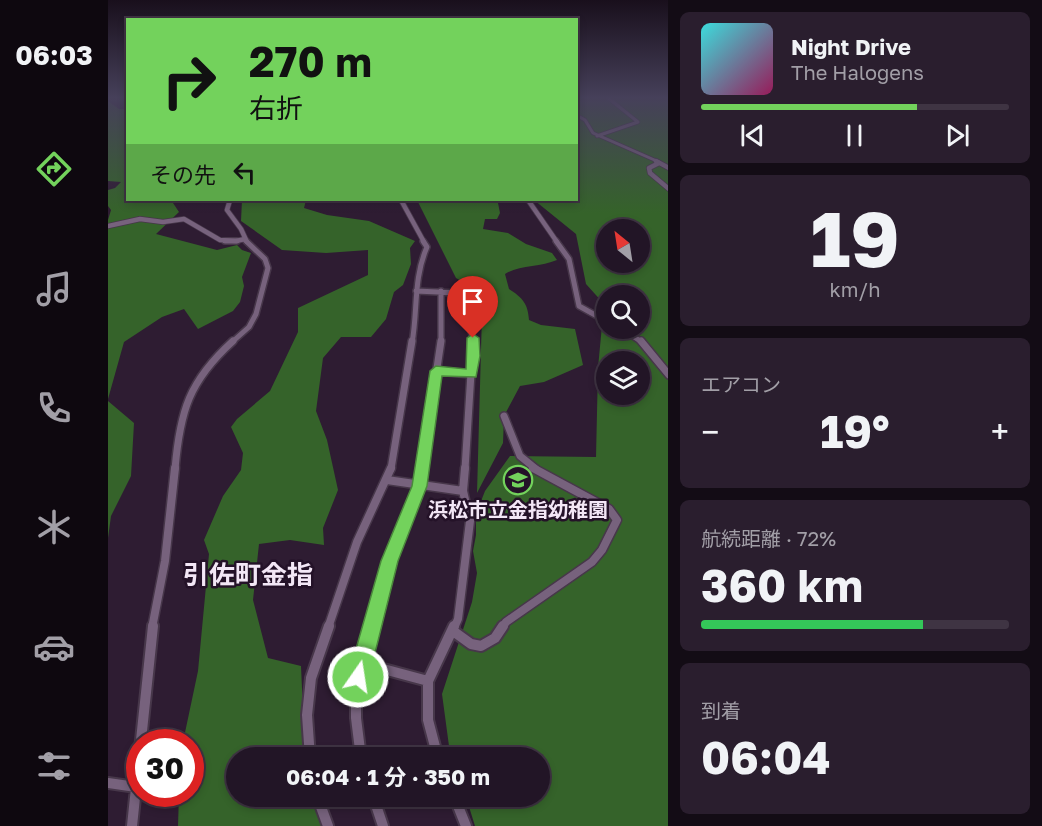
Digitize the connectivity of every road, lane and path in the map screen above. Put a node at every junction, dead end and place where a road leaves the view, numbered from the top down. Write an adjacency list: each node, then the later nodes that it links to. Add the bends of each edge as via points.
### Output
1 (597, 136): 2 (street)
2 (660, 163): 3 (street); 4 (street, via 649,168 650,173)
3 (668, 167)
4 (668, 188)
5 (230, 201): 9 (street, via 229,215)
6 (401, 201): 10 (street, via 427,247 419,266)
7 (529, 201): 12 (street, via 569,259 579,306)
8 (108, 226): 9 (street, via 138,219 184,219 218,240)
9 (245, 239): 24 (street, via 266,259 268,268 249,327 210,362 192,390 182,416 165,561 149,645)
10 (416, 291): 11 (street); 18 (street, via 416,320)
11 (441, 291): 14 (street, via 442,335); 15 (street, via 456,292 464,301 473,338)
12 (596, 317)
13 (638, 339): 16 (street)
14 (436, 371): 15 (street); 19 (street)
15 (471, 374): 20 (street)
16 (668, 374)
17 (504, 416): 21 (street, via 520,456 530,466 609,509 617,520 592,562 506,622 488,643 471,644)
18 (387, 480): 19 (street); 25 (street, via 357,542 311,678 307,715)
19 (419, 486): 20 (street); 22 (street, via 390,561)
20 (462, 491): 21 (street, via 470,521 458,619)
21 (453, 631): 23 (street)
22 (361, 663): 23 (street); 26 (street, via 356,690)
23 (428, 681): 27 (street, via 428,725)
24 (141, 729)
25 (309, 747)
26 (360, 747)
27 (435, 747)
28 (108, 783): 29 (street)
29 (126, 786)
30 (135, 807): 34 (street)
31 (321, 807): 35 (street)
32 (377, 807): 36 (street)
33 (458, 807): 37 (street)
34 (132, 826)
35 (328, 826)
36 (383, 826)
37 (466, 826)

